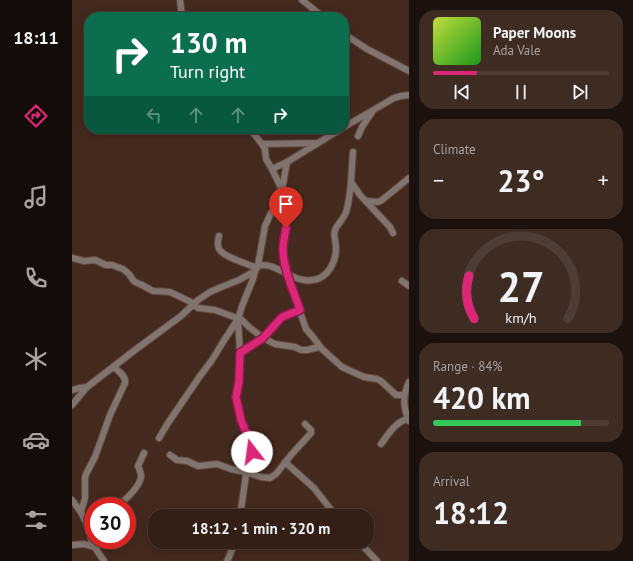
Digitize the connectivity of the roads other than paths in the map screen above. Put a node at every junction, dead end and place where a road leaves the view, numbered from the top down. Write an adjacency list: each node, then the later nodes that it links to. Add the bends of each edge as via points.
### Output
1 (180, 0): 3 (street)
2 (302, 0): 4 (street)
3 (181, 12)
4 (316, 12)
5 (349, 37): 6 (street)
6 (409, 71)
7 (409, 95): 8 (street, via 394,98)
8 (373, 111): 9 (street); 12 (street)
9 (349, 124)
10 (254, 134): 14 (street)
11 (333, 134): 13 (street)
12 (358, 136)
13 (318, 143): 14 (street); 16 (street)
14 (262, 144): 17 (street)
15 (353, 152): 19 (street)
16 (287, 162): 17 (street); 20 (street)
17 (272, 169): 20 (street)
18 (409, 178): 22 (street, via 382,200)
19 (351, 182): 22 (street); 27 (street, via 346,213 335,231 336,255 329,270 325,275 308,281)
20 (282, 190): 21 (street)
21 (284, 198): 26 (street, via 271,213 265,226); 27 (street, via 287,221 283,252)
22 (366, 201): 23 (street)
23 (393, 233)
24 (218, 236): 26 (street, via 218,246 222,253)
25 (72, 258): 30 (street, via 95,260 123,269 132,280 153,291 170,292)
26 (257, 268): 27 (street, via 270,266); 30 (street); 32 (street)
27 (288, 275): 31 (street)
28 (402, 280): 29 (street)
29 (409, 286)
30 (194, 303): 32 (street, via 198,308 215,310); 36 (street, via 181,316)
31 (300, 310): 33 (street, via 282,317); 34 (street, via 306,328)
32 (238, 319): 33 (street); 35 (street); 44 (street)
33 (263, 338): 34 (street, via 275,344 301,350); 35 (street)
34 (319, 347): 40 (street, via 342,367 381,381 396,395)
35 (240, 353): 49 (street, via 236,397 252,452)
36 (113, 367): 38 (street); 54 (street, via 123,376 125,383 86,474 85,498)
37 (409, 382): 40 (street)
38 (87, 387): 39 (street); 41 (street)
39 (72, 390)
40 (405, 394): 42 (street, via 404,405)
41 (72, 405)
42 (408, 420): 45 (street, via 405,419 392,429)
43 (305, 424): 48 (street, via 310,433)
44 (159, 438)
45 (381, 444)
46 (144, 453): 50 (street, via 138,466 141,478)
47 (170, 455): 49 (street, via 177,460 198,466 217,464 231,470)
48 (285, 462): 49 (street, via 270,478); 53 (street, via 314,488)
49 (246, 472): 52 (street)
50 (128, 497)
51 (72, 500): 54 (street)
52 (241, 509)
53 (330, 509)
54 (81, 512): 55 (street)
55 (84, 518)
56 (84, 544): 57 (street)
57 (72, 545)
58 (95, 549): 61 (street)
59 (232, 549): 62 (street)
60 (366, 549): 63 (street)
61 (104, 561)
62 (227, 561)
63 (378, 561)

